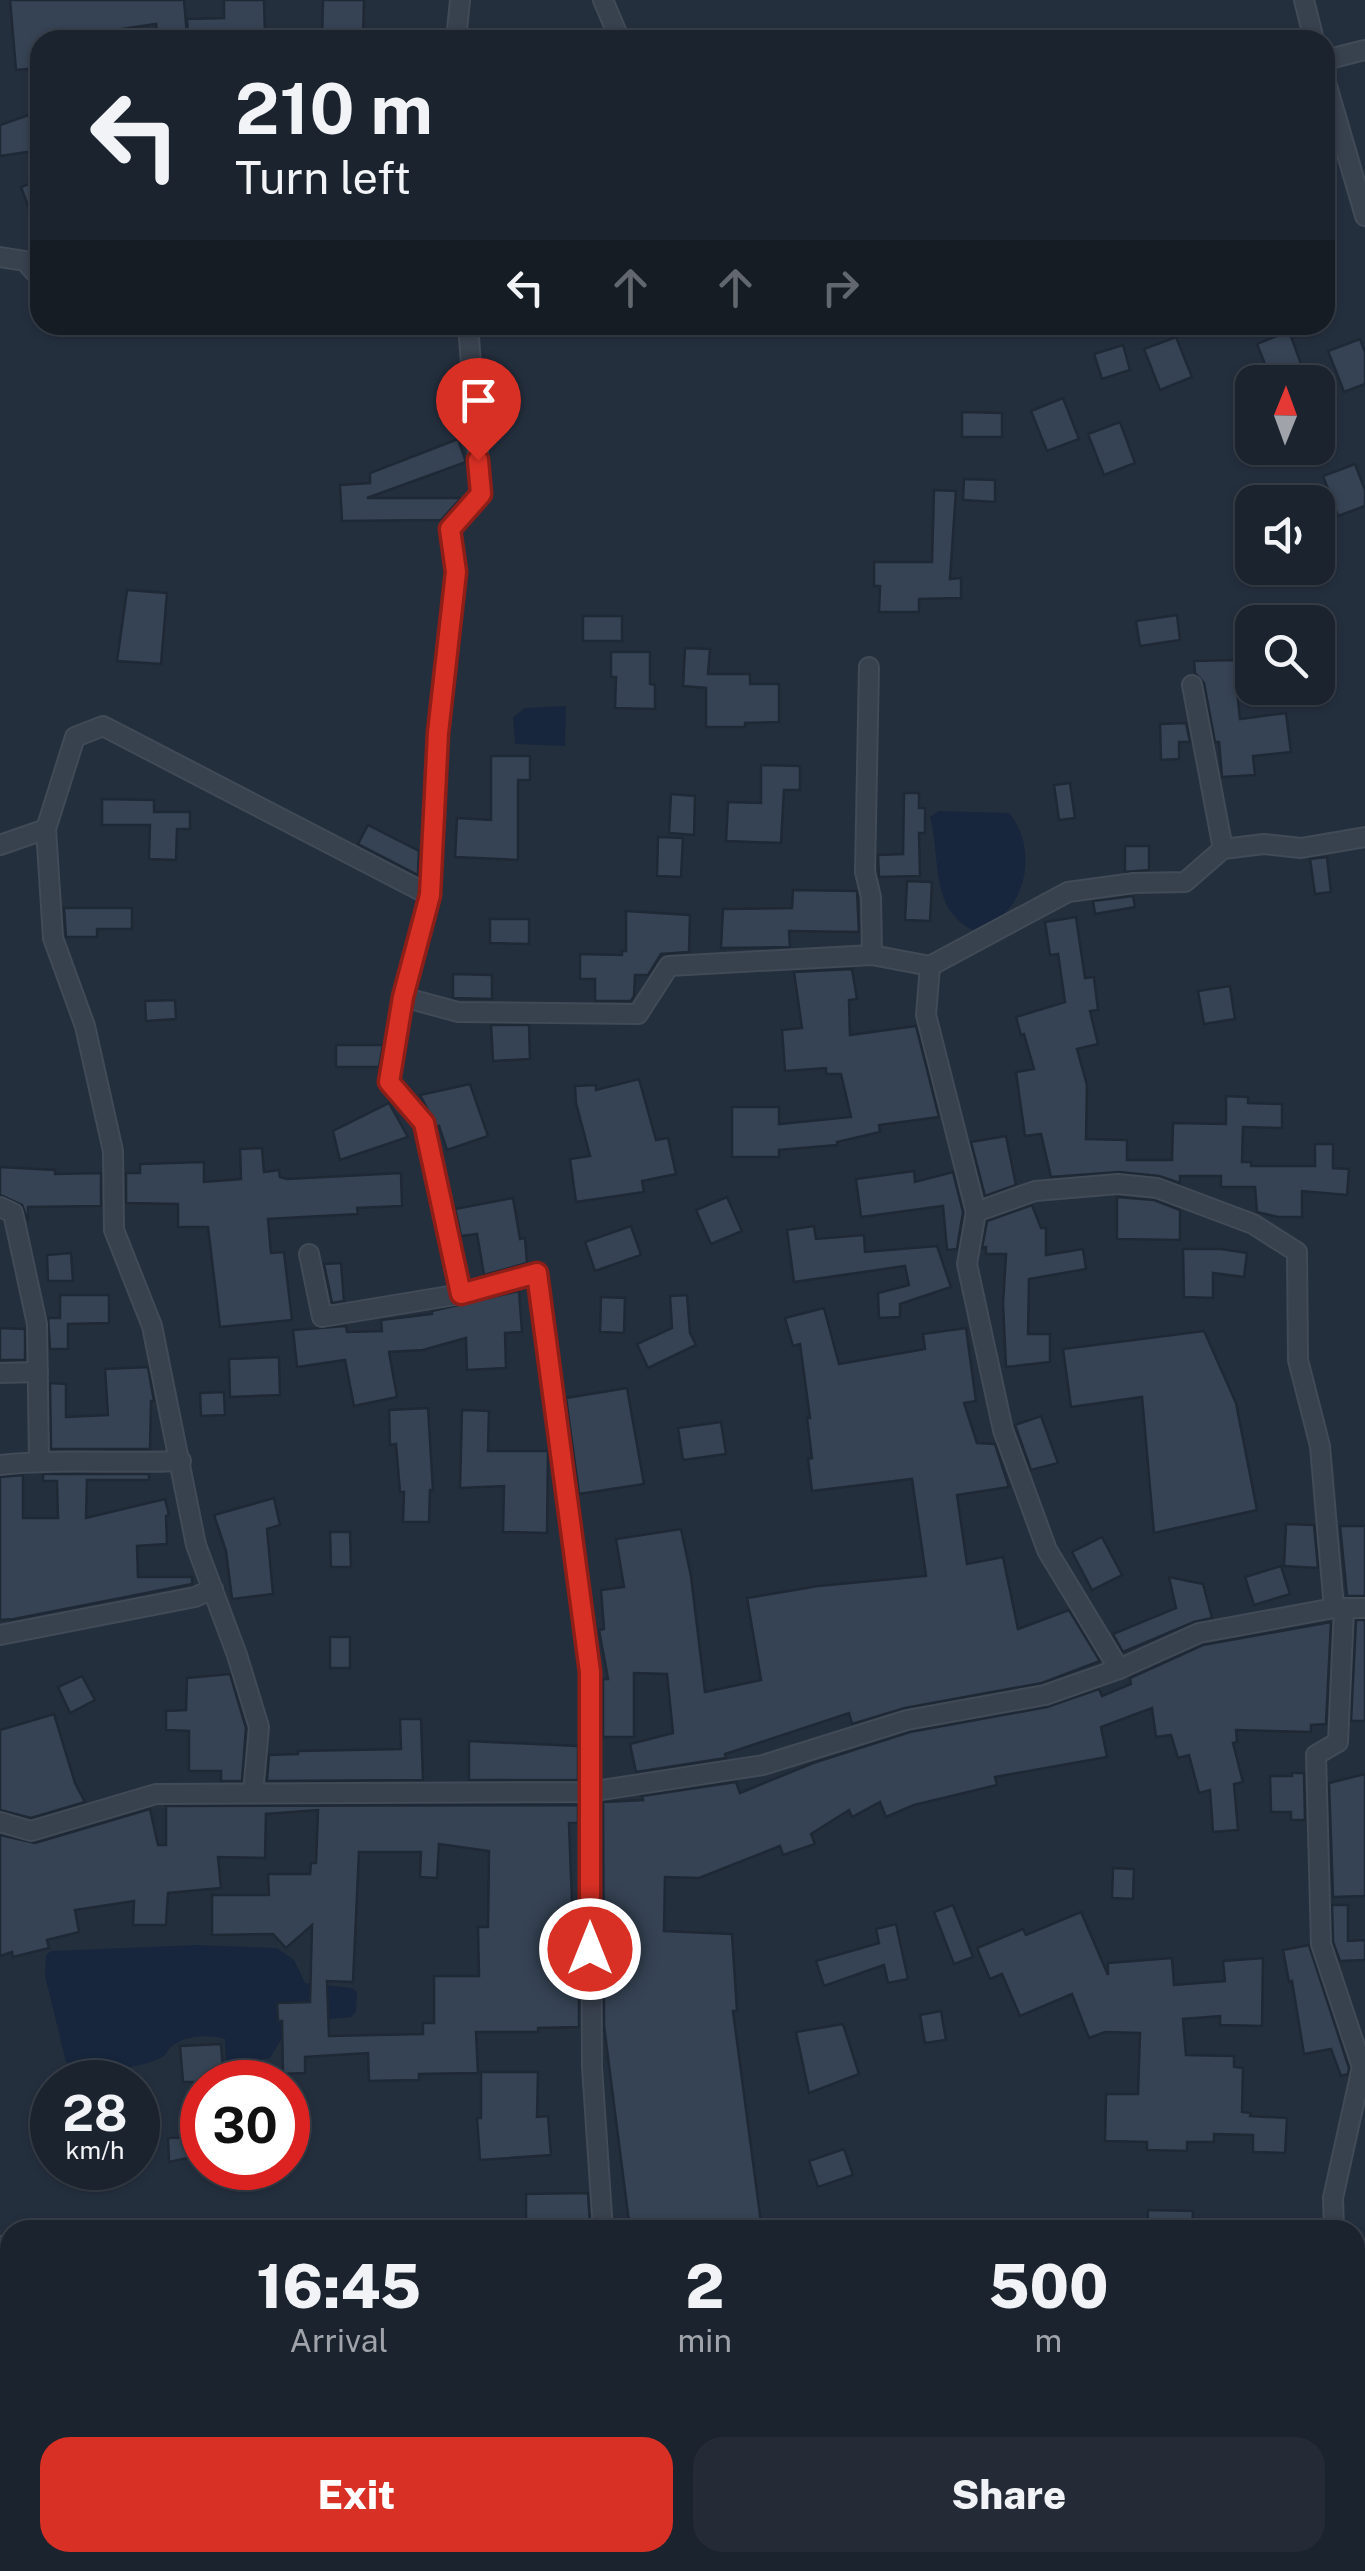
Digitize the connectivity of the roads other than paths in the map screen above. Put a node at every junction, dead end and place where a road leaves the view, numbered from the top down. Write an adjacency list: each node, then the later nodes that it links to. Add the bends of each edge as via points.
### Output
1 (460, 0): 4 (street)
2 (603, 0): 5 (street)
3 (1304, 0): 6 (street)
4 (457, 30)
5 (616, 30)
6 (1312, 30)
7 (1365, 50): 8 (street)
8 (1335, 58)
9 (1335, 113): 10 (street)
10 (1365, 216)
11 (0, 256): 12 (street)
12 (30, 267)
13 (469, 335): 20 (street, via 481,494 450,529 456,572 438,733)
14 (869, 666): 21 (street, via 864,872 872,896)
15 (1192, 685): 19 (street)
16 (46, 829): 18 (street); 20 (street, via 75,737 103,726); 31 (street, via 53,938 85,1026 113,1152 114,1230 152,1326)
17 (1365, 837): 19 (street, via 1302,848)
18 (0, 845)
19 (1223, 849): 22 (street, via 1186,882 1068,892)
20 (430, 895): 23 (street)
21 (872, 955): 22 (street); 23 (street, via 668,966 638,1014 458,1012)
22 (930, 966): 25 (street, via 926,1015)
23 (403, 997): 27 (street, via 389,1082 424,1123)
24 (0, 1207): 28 (street, via 13,1213 37,1324)
25 (976, 1212): 34 (street, via 1035,1191 1157,1188 1253,1224 1297,1252 1298,1360 1320,1446); 37 (street, via 967,1264 1004,1430 1047,1550)
26 (309, 1254): 27 (street, via 322,1317)
27 (461, 1294): 38 (street, via 537,1273 590,1672)
28 (38, 1372): 29 (street); 30 (street)
29 (0, 1373)
30 (39, 1460): 31 (street); 32 (street)
31 (182, 1462): 33 (street, via 196,1545)
32 (0, 1465)
33 (213, 1589): 36 (street); 39 (street, via 259,1727)
34 (1339, 1608): 35 (street); 37 (street, via 1199,1633); 42 (street, via 1338,1742 1316,1755 1322,1944 1362,2067)
35 (1365, 1608)
36 (0, 1636)
37 (1119, 1669): 38 (street, via 1044,1694 907,1720 763,1765)
38 (589, 1792): 39 (street); 41 (street, via 592,2067)
39 (253, 1793): 40 (street, via 156,1794 31,1830)
40 (0, 1822)
41 (602, 2220)
42 (1334, 2220)

